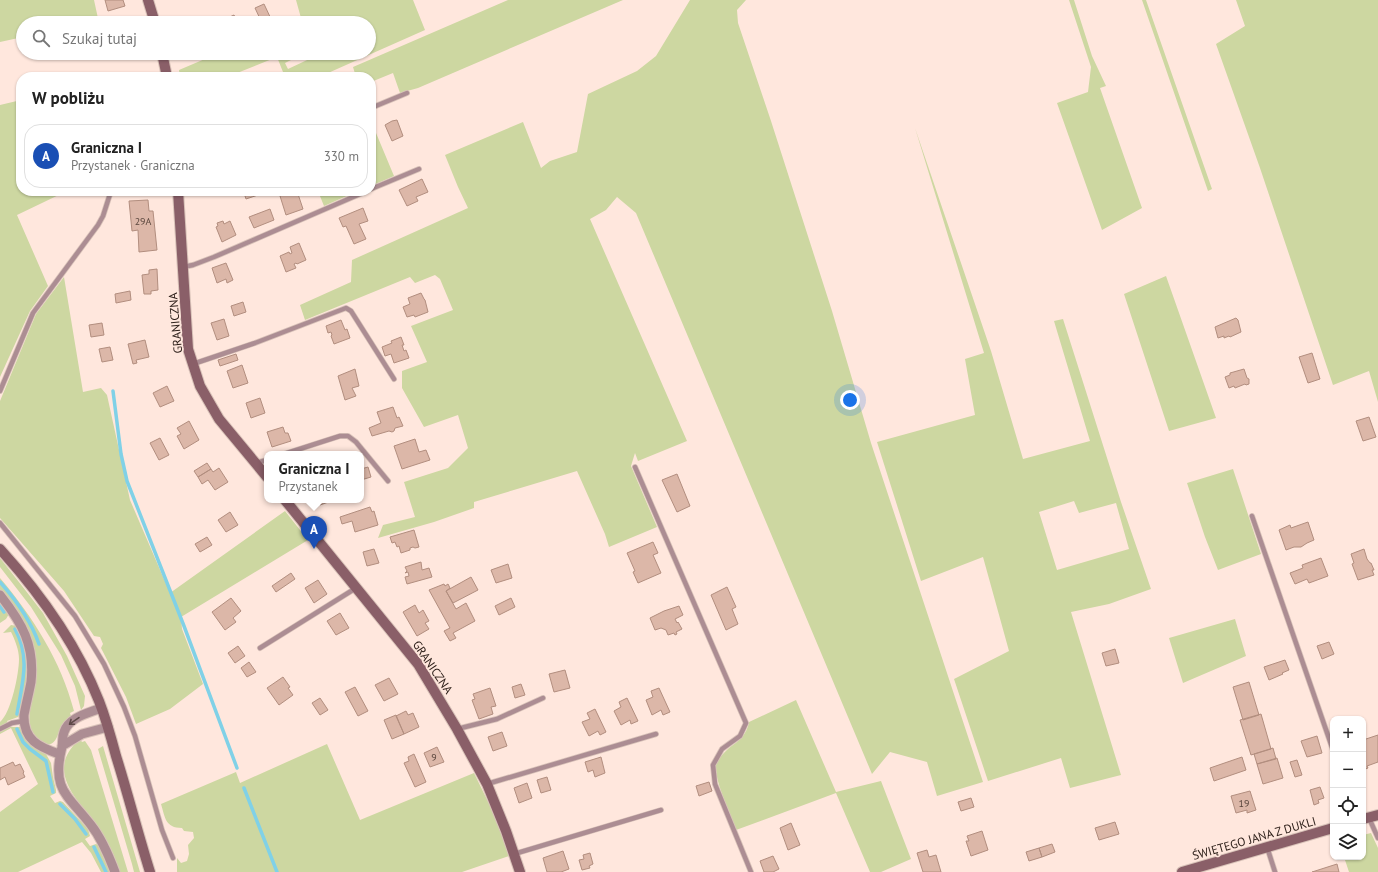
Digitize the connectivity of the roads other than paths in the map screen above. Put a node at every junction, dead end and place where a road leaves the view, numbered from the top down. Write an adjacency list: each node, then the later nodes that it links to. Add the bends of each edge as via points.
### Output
1 (148, 0): 2 (street)
2 (153, 16)
3 (163, 60): 4 (street)
4 (166, 72)
5 (407, 93): 6 (lane)
6 (376, 106)
7 (419, 169): 8 (lane)
8 (376, 187)
9 (109, 196): 15 (lane, via 98,225 33,313)
10 (178, 196): 12 (street, GRANICZNA)
11 (355, 196): 12 (lane, via 214,257)
12 (183, 267): 13 (street, GRANICZNA, via 188,349)
13 (193, 364): 14 (lane, via 346,308 351,311); 20 (street, GRANICZNA, via 200,386 219,419)
14 (394, 379)
15 (0, 391)
16 (293, 451): 17 (lane, via 340,436 348,436)
17 (363, 451)
18 (364, 452): 23 (lane)
19 (264, 461): 20 (lane)
20 (256, 463): 22 (street, GRANICZNA)
21 (635, 467): 51 (lane, via 746,723 740,736 722,748 713,766 715,784)
22 (264, 473)
23 (388, 481)
24 (287, 503): 28 (street, GRANICZNA)
25 (1252, 516): 38 (lane)
26 (0, 523): 47 (lane, via 75,616 107,669 135,736 162,830)
27 (0, 549): 32 (street, via 31,586 65,636 89,679)
28 (356, 588): 30 (lane); 36 (street, GRANICZNA, via 418,664)
29 (0, 595): 33 (street, via 22,627 30,650 32,672)
30 (260, 648)
31 (543, 698): 36 (lane, via 497,719)
32 (101, 708): 34 (street); 39 (street, one-way to 39, via 70,722 63,733)
33 (24, 721): 35 (lane); 39 (street, via 32,740 42,747)
34 (108, 727): 39 (street, via 82,734); 49 (street)
35 (0, 729)
36 (457, 729): 40 (street, GRANICZNA)
37 (656, 734): 40 (lane)
38 (1330, 741)
39 (61, 750): 48 (street, via 58,769 63,789 98,836)
40 (487, 784): 46 (street, GRANICZNA)
41 (660, 810): 46 (lane)
42 (1370, 817): 44 (lane)
43 (1330, 829): 45 (street, ŚWIĘTEGO JANA Z DUKLI)
44 (1378, 838)
45 (1267, 847): 52 (street, ŚWIĘTEGO JANA Z DUKLI); 53 (lane)
46 (514, 854): 50 (street, GRANICZNA)
47 (173, 858)
48 (115, 872)
49 (150, 872)
50 (520, 872)
51 (751, 872)
52 (1182, 872)
53 (1275, 872)

